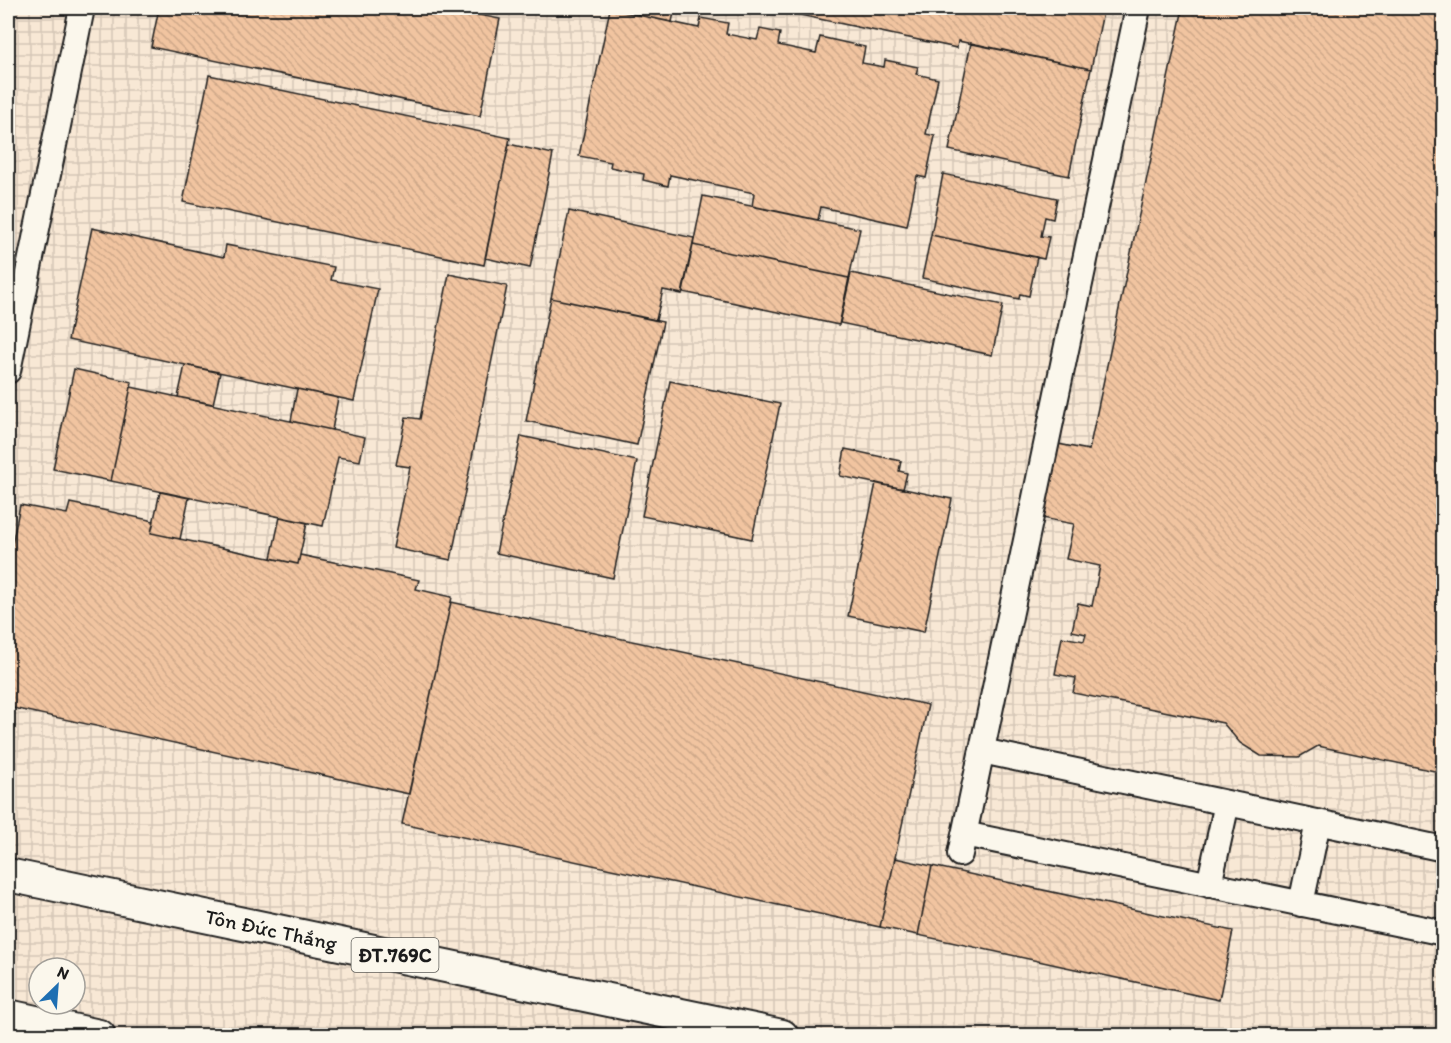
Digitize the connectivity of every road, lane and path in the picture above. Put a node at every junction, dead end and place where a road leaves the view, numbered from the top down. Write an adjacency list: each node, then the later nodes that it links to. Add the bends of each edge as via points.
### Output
1 (82, 8): 3 (street)
2 (1138, 8): 4 (street)
3 (8, 371)
4 (982, 751): 5 (street); 9 (street, via 962,844)
5 (1227, 803): 6 (street); 9 (street)
6 (1318, 822): 7 (street); 10 (street)
7 (1443, 849)
8 (8, 875): 14 (main road, Tôn Đức Thắng / ĐT.769C)
9 (1209, 885): 10 (street)
10 (1301, 904): 11 (street)
11 (1443, 933)
12 (8, 1016): 13 (main road)
13 (99, 1035)
14 (782, 1035)

